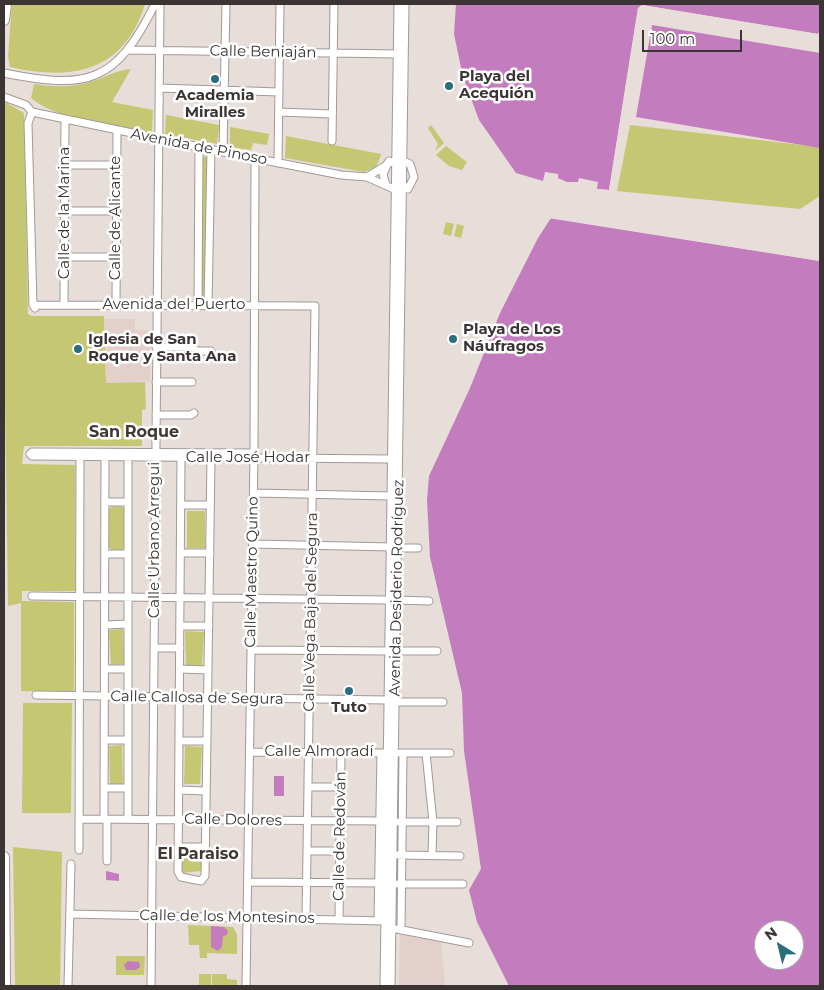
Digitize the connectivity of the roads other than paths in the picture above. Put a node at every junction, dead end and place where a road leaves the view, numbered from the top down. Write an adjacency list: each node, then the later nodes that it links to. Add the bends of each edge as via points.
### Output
1 (6, 4): 11 (highway)
2 (151, 4): 10 (street)
3 (155, 4): 10 (street)
4 (160, 4): 13 (street, Calle Urbano Arregui)
5 (226, 4): 14 (street)
6 (280, 4): 15 (street)
7 (334, 4): 16 (street)
8 (398, 4): 17 (street)
9 (405, 4): 35 (street)
10 (148, 17): 12 (street)
11 (4, 20)
12 (128, 50): 13 (street, Calle Beniaján); 18 (street, via 108,68 82,79 55,81)
13 (160, 51): 14 (street, Calle Beniaján); 19 (street, Calle Urbano Arregui)
14 (226, 52): 15 (street, Calle Beniaján); 20 (street)
15 (280, 52): 16 (street, Calle Beniaján); 21 (street)
16 (334, 53): 17 (street, Calle Beniaján); 25 (street)
17 (398, 54): 32 (street)
18 (4, 73)
19 (159, 88): 20 (street); 28 (street, Calle Urbano Arregui)
20 (225, 90): 21 (street); 33 (street)
21 (279, 92): 24 (street)
22 (4, 97): 23 (street, Avenida de Pinoso, via 26,105)
23 (32, 112): 26 (street, Avenida de Pinoso); 53 (street, via 28,122)
24 (279, 112): 25 (street); 36 (street)
25 (332, 114): 29 (street)
26 (65, 120): 27 (street, Avenida de Pinoso); 37 (street, Calle de la Marina)
27 (117, 130): 28 (street, Avenida de Pinoso); 38 (street, Calle de Alicante)
28 (158, 139): 30 (street, Avenida de Pinoso); 54 (street, Calle Urbano Arregui)
29 (332, 141)
30 (199, 148): 31 (street, Avenida de Pinoso); 50 (street)
31 (211, 150): 33 (street, Avenida de Pinoso); 51 (street)
32 (396, 150): 35 (street); 39 (street)
33 (223, 152): 34 (street, Avenida de Pinoso)
34 (255, 158): 36 (street, Avenida de Pinoso); 55 (street, Calle Maestro Quino)
35 (399, 160): 39 (street); 42 (street); 42 (street, via 410,164 414,177)
36 (278, 163): 40 (street, Avenida de Pinoso)
37 (65, 165): 38 (street); 44 (street, Calle de la Marina)
38 (116, 165): 45 (street, Calle de Alicante)
39 (386, 165): 40 (street); 41 (street, via 383,174)
40 (367, 177): 41 (street, Avenida de Pinoso)
41 (386, 185): 42 (street, Avenida de Pinoso); 43 (street)
42 (402, 189): 43 (street); 43 (street)
43 (399, 201): 70 (street, Avenida Desiderio Rodríguez); 80 (street, Avenida Desiderio Rodríguez)
44 (65, 211): 45 (street); 46 (street, Calle de la Marina)
45 (116, 211): 47 (street, Calle de Alicante)
46 (64, 257): 47 (street); 48 (street, Calle de la Marina)
47 (116, 257): 49 (street, Calle de Alicante)
48 (64, 305): 49 (street, Avenida del Puerto); 53 (street, Avenida del Puerto)
49 (116, 305): 54 (street, Avenida del Puerto)
50 (198, 306): 51 (street, Avenida del Puerto); 54 (street, Avenida del Puerto)
51 (208, 306): 55 (street, Avenida del Puerto)
52 (315, 306): 55 (street, Avenida del Puerto); 69 (street, Calle Vega Baja del Segura)
53 (36, 307): 54 (street, Avenida del Puerto)
54 (157, 308): 55 (street, Avenida del Puerto); 56 (street, Calle Urbano Arregui)
55 (255, 308): 64 (street, Calle Maestro Quino)
56 (156, 347): 57 (street, via 192,347 197,351); 58 (street, Calle Urbano Arregui)
57 (211, 351)
58 (156, 382): 59 (street); 61 (street, Calle Urbano Arregui)
59 (192, 382)
60 (194, 413): 61 (street, via 191,416)
61 (156, 415): 63 (street, Calle Urbano Arregui)
62 (80, 454): 62 (street, Calle José Hodar, via 32,452 30,454 32,456); 63 (street, Calle José Hodar); 65 (street, Calle José Hodar); 87 (street)
63 (156, 455): 64 (street, Calle José Hodar); 66 (street, Calle José Hodar); 67 (street, Calle José Hodar); 90 (street, Calle Urbano Arregui)
64 (254, 456): 68 (street, Calle José Hodar); 69 (street, Calle José Hodar); 71 (street, Calle Maestro Quino)
65 (105, 457): 66 (street, Calle José Hodar); 74 (street)
66 (128, 457): 75 (street)
67 (182, 458): 68 (street, Calle José Hodar); 76 (street)
68 (211, 458): 77 (street)
69 (313, 459): 70 (street, Calle José Hodar); 72 (street, Calle Vega Baja del Segura)
70 (392, 459): 73 (street, Avenida Desiderio Rodríguez)
71 (254, 493): 72 (street); 78 (street, Calle Maestro Quino)
72 (312, 494): 73 (street); 79 (street, Calle Vega Baja del Segura)
73 (391, 496): 80 (street, Avenida Desiderio Rodríguez)
74 (105, 502): 75 (street); 84 (street)
75 (128, 502): 85 (street)
76 (181, 505): 77 (street); 82 (street)
77 (210, 505): 83 (street)
78 (253, 544): 79 (street); 93 (street, Calle Maestro Quino)
79 (312, 545): 80 (street); 94 (street, Calle Vega Baja del Segura)
80 (394, 547): 81 (street); 95 (street, Avenida Desiderio Rodríguez)
81 (418, 548)
82 (181, 553): 83 (street); 91 (street)
83 (210, 553): 92 (street)
84 (105, 554): 85 (street); 88 (street)
85 (128, 554): 89 (street)
86 (32, 596): 87 (street)
87 (80, 596): 88 (street); 112 (street)
88 (105, 597): 89 (street); 98 (street)
89 (128, 597): 90 (street); 97 (street)
90 (155, 597): 91 (street); 101 (street, Calle Urbano Arregui)
91 (180, 598): 92 (street); 99 (street)
92 (209, 598): 93 (street); 100 (street)
93 (252, 598): 94 (street); 103 (street, Calle Maestro Quino)
94 (311, 599): 95 (street); 104 (street, Calle Vega Baja del Segura)
95 (393, 600): 96 (street); 105 (street, Avenida Desiderio Rodríguez)
96 (429, 600)
97 (128, 624): 98 (street); 108 (street)
98 (105, 625): 107 (street)
99 (180, 626): 100 (street); 102 (street)
100 (209, 626): 110 (street)
101 (154, 648): 102 (street); 115 (street, Calle Urbano Arregui)
102 (180, 648): 109 (street)
103 (251, 650): 104 (street); 118 (street, Calle Maestro Quino)
104 (310, 651): 105 (street); 119 (street, Calle Vega Baja del Segura)
105 (392, 651): 106 (street); 120 (street, Avenida Desiderio Rodríguez)
106 (437, 651)
107 (105, 669): 108 (street); 113 (street)
108 (128, 669): 114 (street)
109 (180, 669): 110 (street); 116 (street)
110 (208, 670): 117 (street)
111 (36, 696): 112 (street, Calle Callosa de Segura)
112 (80, 696): 113 (street, Calle Callosa de Segura); 139 (street)
113 (104, 696): 114 (street, Calle Callosa de Segura); 122 (street)
114 (128, 697): 115 (street, Calle Callosa de Segura); 123 (street)
115 (154, 697): 116 (street, Calle Callosa de Segura); 142 (street, Calle Urbano Arregui)
116 (180, 698): 117 (street, Calle Callosa de Segura); 124 (street)
117 (208, 698): 118 (street, Calle Callosa de Segura); 125 (street)
118 (251, 698): 119 (street, Calle Callosa de Segura); 126 (street, Calle Maestro Quino)
119 (310, 699): 120 (street, Calle Callosa de Segura); 127 (street, Calle Vega Baja del Segura)
120 (392, 701): 121 (street, Calle Callosa de Segura); 129 (street, Avenida Desiderio Rodríguez)
121 (443, 702)
122 (104, 740): 123 (street); 135 (street)
123 (128, 740): 136 (street)
124 (179, 740): 125 (street); 137 (street)
125 (207, 741): 138 (street)
126 (250, 752): 127 (street, Calle Almoradí); 145 (street, Calle Maestro Quino)
127 (309, 752): 128 (street, Calle Almoradí); 133 (street, Calle Vega Baja del Segura)
128 (342, 752): 129 (street, Calle Almoradí); 134 (street, Calle de Redován)
129 (388, 753): 130 (street, Calle Almoradí); 148 (street, Avenida Desiderio Rodríguez); 148 (street, Avenida Desiderio Rodríguez)
130 (403, 753): 131 (street, Calle Almoradí); 149 (street)
131 (426, 753): 132 (street, Calle Almoradí); 150 (street)
132 (450, 753)
133 (308, 787): 134 (street); 146 (street, Calle Vega Baja del Segura)
134 (341, 787): 147 (street, Calle de Redován)
135 (104, 788): 136 (street); 140 (street)
136 (128, 788): 141 (street)
137 (179, 790): 138 (street); 143 (street)
138 (206, 791): 144 (street)
139 (79, 819): 140 (street, Calle Dolores); 154 (street)
140 (106, 819): 141 (street, Calle Dolores); 162 (street)
141 (128, 819): 142 (street, Calle Dolores)
142 (153, 819): 143 (street, Calle Dolores); 171 (street, Calle Urbano Arregui)
143 (178, 820): 144 (street, Calle Dolores); 152 (street)
144 (206, 820): 145 (street, Calle Dolores); 153 (street)
145 (249, 820): 146 (street, Calle Dolores); 164 (street, Calle Maestro Quino)
146 (308, 821): 147 (street, Calle Dolores); 155 (street, Calle Vega Baja del Segura)
147 (340, 821): 148 (street, Calle Dolores); 156 (street, Calle de Redován)
148 (387, 821): 149 (street, Calle Dolores); 157 (street, Avenida Desiderio Rodríguez); 167 (street, Avenida Desiderio Rodríguez)
149 (402, 822): 150 (street, Calle Dolores); 158 (street)
150 (433, 822): 151 (street, Calle Dolores); 159 (street)
151 (457, 822)
152 (178, 847): 153 (street); 153 (street, via 179,875 199,881 203,880)
153 (205, 847)
154 (79, 850)
155 (307, 851): 156 (street); 165 (street, Calle Vega Baja del Segura)
156 (340, 851): 166 (street, Calle de Redován)
157 (393, 855): 158 (street); 167 (street, Avenida Desiderio Rodríguez)
158 (402, 855): 159 (street); 168 (street)
159 (432, 855): 160 (street)
160 (460, 856)
161 (4, 857): 179 (highway)
162 (107, 861)
163 (71, 864): 170 (street)
164 (248, 882): 165 (street); 172 (street, Calle Maestro Quino)
165 (307, 883): 166 (street); 173 (street, Calle Vega Baja del Segura)
166 (340, 883): 167 (street); 174 (street, Calle de Redován)
167 (386, 884): 168 (street); 175 (street, Avenida Desiderio Rodríguez); 176 (street, Avenida Desiderio Rodríguez)
168 (401, 884): 169 (street); 177 (street)
169 (463, 884)
170 (70, 914): 171 (street, Calle de los Montesinos); 180 (street)
171 (152, 916): 172 (street, Calle de los Montesinos); 181 (street, Calle Urbano Arregui)
172 (247, 918): 173 (street, Calle de los Montesinos); 182 (street, Calle Maestro Quino)
173 (306, 919): 174 (street, Calle de los Montesinos)
174 (339, 920): 175 (street, Calle de los Montesinos)
175 (381, 920): 183 (street, Avenida Desiderio Rodríguez)
176 (392, 928): 177 (street); 184 (street, Avenida Desiderio Rodríguez)
177 (401, 930): 178 (street)
178 (469, 943)
179 (5, 986)
180 (68, 986)
181 (151, 986)
182 (246, 986)
183 (384, 986)
184 (391, 986)

